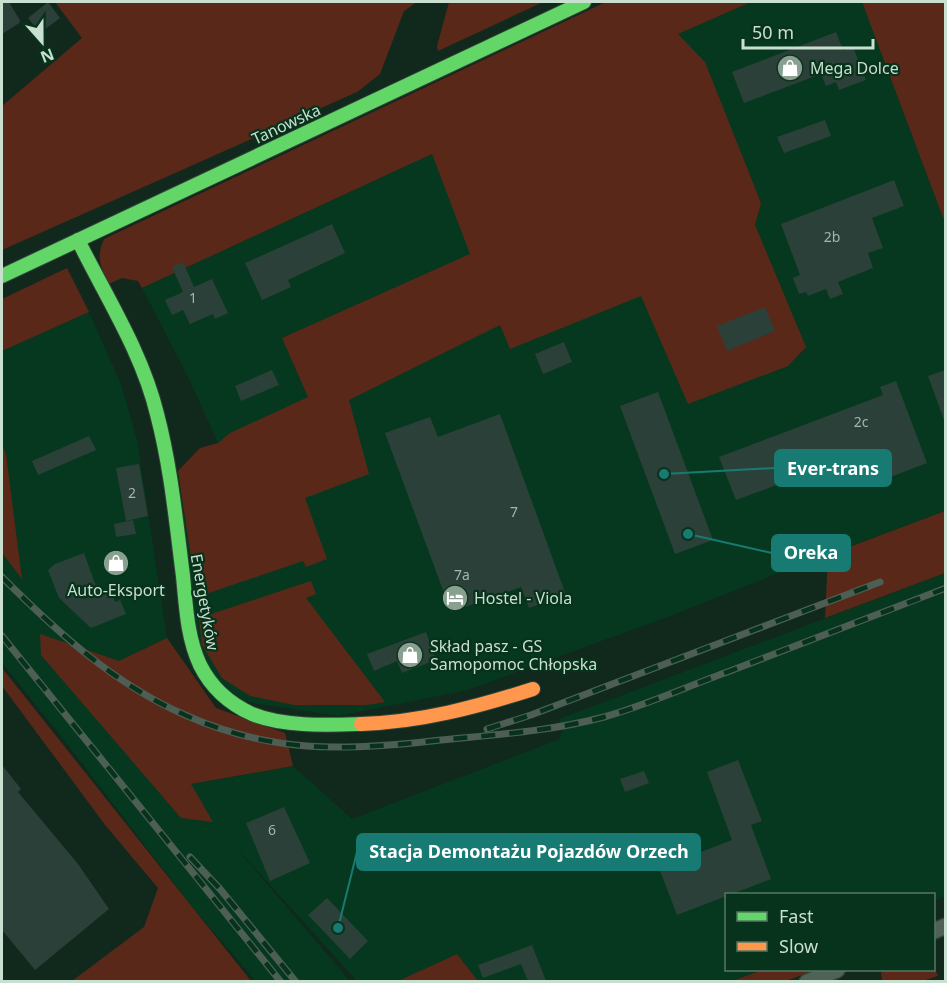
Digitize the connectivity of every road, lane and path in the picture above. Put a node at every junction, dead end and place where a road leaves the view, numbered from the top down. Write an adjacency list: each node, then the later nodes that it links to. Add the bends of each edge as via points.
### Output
1 (584, 2): 2 (street, Tanowska)
2 (78, 240): 3 (street, Tanowska); 4 (street, Energetyków, via 130,342 158,413 193,646 216,690 256,715 321,725 439,715)
3 (2, 276)
4 (533, 689)
5 (832, 971): 6 (street)
6 (807, 981)

